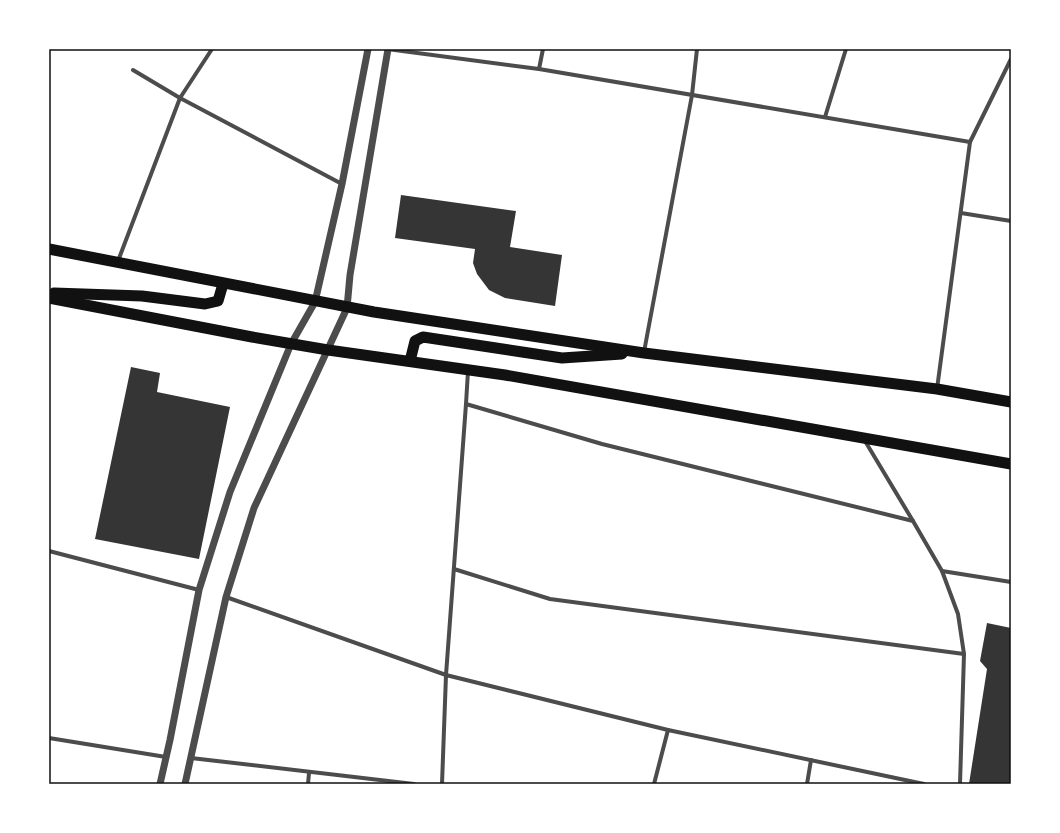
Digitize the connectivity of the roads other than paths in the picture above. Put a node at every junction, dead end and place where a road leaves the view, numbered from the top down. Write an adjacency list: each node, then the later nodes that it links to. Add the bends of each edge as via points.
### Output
1 (212, 49): 11 (street)
2 (368, 49): 14 (street)
3 (388, 49): 8 (street); 23 (street)
4 (542, 49): 8 (street)
5 (697, 49): 10 (street)
6 (846, 49): 12 (street)
7 (1011, 58): 13 (street)
8 (539, 69): 10 (street)
9 (133, 70): 11 (street)
10 (692, 95): 12 (street); 26 (street)
11 (180, 98): 14 (street); 18 (street)
12 (825, 117): 13 (street)
13 (970, 142): 15 (street)
14 (342, 184): 22 (street)
15 (961, 213): 16 (street); 29 (street)
16 (1011, 221)
17 (49, 249): 18 (highway)
18 (117, 263): 19 (highway)
19 (223, 284): 20 (highway, via 218,301 205,304 142,296); 22 (highway)
20 (49, 293)
21 (49, 298): 24 (highway)
22 (315, 302): 23 (highway); 24 (street)
23 (347, 308): 25 (street); 26 (highway)
24 (291, 344): 25 (highway); 39 (street, via 230,492)
25 (328, 350): 27 (highway); 40 (street, via 254,508)
26 (644, 353): 27 (highway, via 562,358 423,337 415,341); 29 (highway)
27 (410, 360): 28 (highway)
28 (468, 370): 31 (street); 32 (highway)
29 (937, 389): 30 (highway)
30 (1011, 402)
31 (466, 404): 34 (street, via 602,444); 36 (street)
32 (863, 438): 33 (highway); 34 (street)
33 (1011, 464)
34 (913, 521): 37 (street)
35 (49, 551): 39 (street)
36 (454, 569): 41 (street, via 550,599); 42 (street)
37 (942, 571): 38 (street); 41 (street, via 958,614)
38 (1011, 582)
39 (199, 590): 45 (street)
40 (226, 597): 42 (street); 46 (street)
41 (964, 654): 57 (street)
42 (446, 674): 43 (street); 53 (street)
43 (668, 730): 47 (street); 54 (street)
44 (49, 738): 45 (street)
45 (166, 758): 49 (street)
46 (191, 758): 48 (street); 50 (street)
47 (812, 760): 55 (street); 56 (street)
48 (309, 773): 51 (street); 52 (street)
49 (160, 784)
50 (185, 784)
51 (308, 784)
52 (414, 784)
53 (442, 784)
54 (654, 784)
55 (807, 784)
56 (924, 784)
57 (960, 784)

